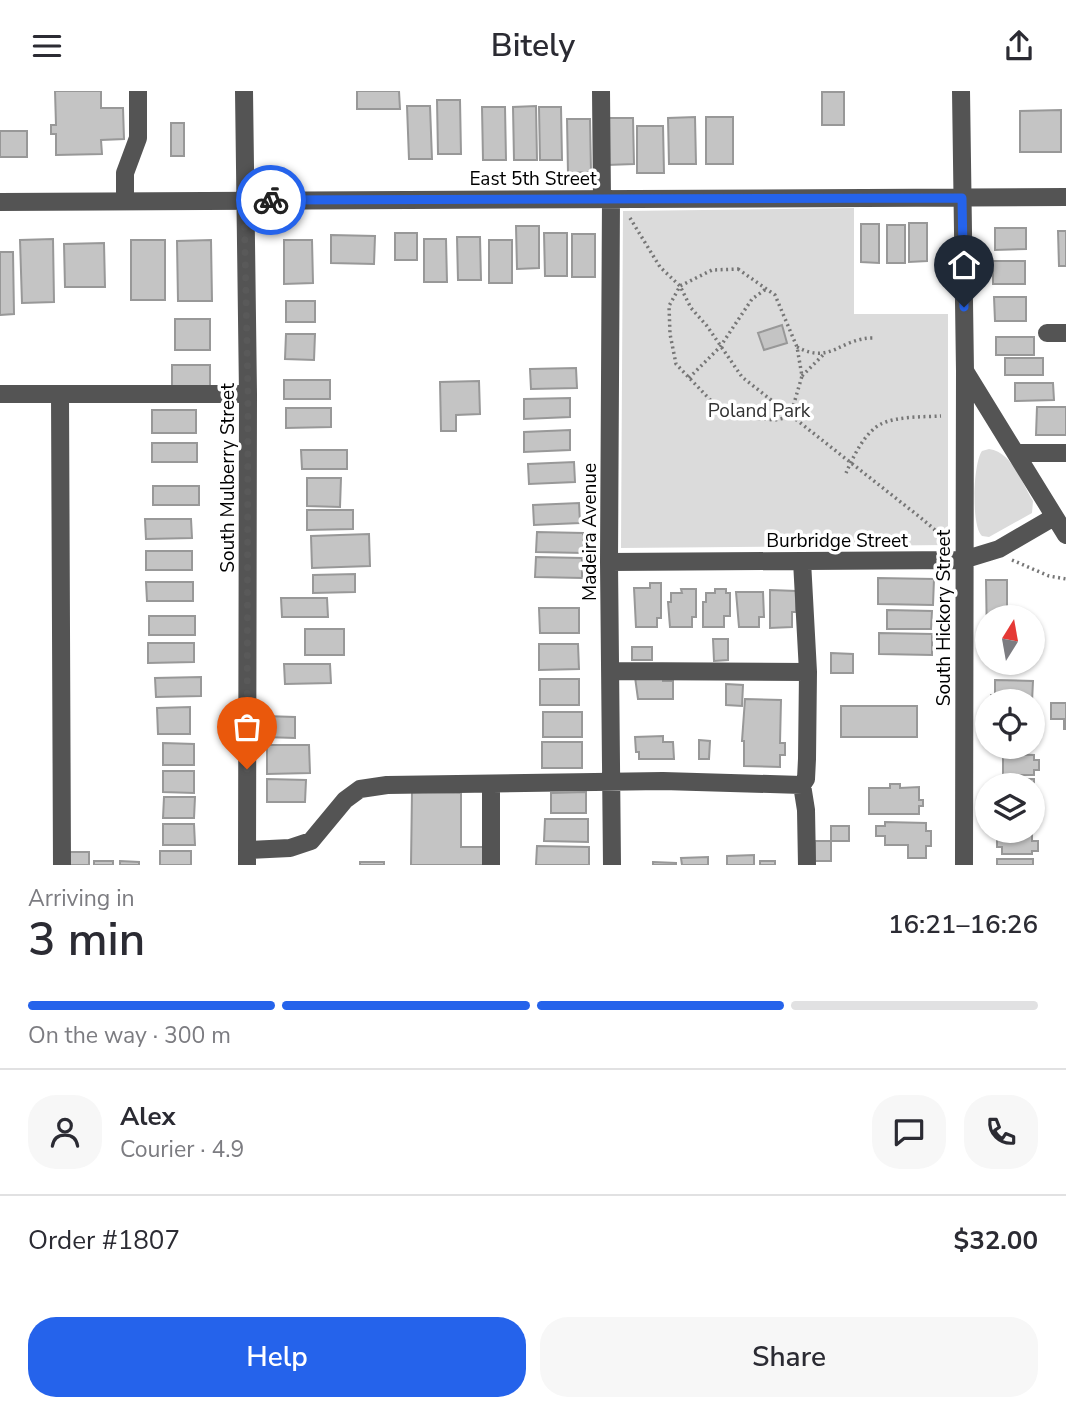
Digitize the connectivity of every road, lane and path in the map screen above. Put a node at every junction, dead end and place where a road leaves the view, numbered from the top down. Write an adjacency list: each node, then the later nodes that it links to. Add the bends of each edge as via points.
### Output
1 (138, 91): 9 (street, via 138,138 125,173)
2 (244, 91): 8 (street, South Mulberry Street)
3 (601, 91): 7 (street, Madeira Avenue)
4 (961, 91): 6 (street, South Hickory Street)
5 (1066, 197): 6 (street, East 5th Street)
6 (962, 198): 7 (street, East 5th Street); 19 (street, South Hickory Street)
7 (606, 199): 8 (street, East 5th Street); 11 (path, via 627,214 660,267); 36 (street, Madeira Avenue)
8 (244, 200): 9 (street, East 5th Street); 24 (street, South Mulberry Street)
9 (125, 201): 10 (street, East 5th Street)
10 (0, 202)
11 (680, 286): 12 (path, via 712,270 738,269); 16 (path); 21 (path, via 669,306 670,334 676,365)
12 (766, 289): 16 (path, via 752,299); 17 (path, via 775,295)
13 (1047, 333): 14 (street)
14 (1066, 333)
15 (873, 338): 18 (path, via 859,338)
16 (720, 347): 21 (path); 26 (path, via 742,377)
17 (797, 347): 18 (path); 20 (path)
18 (824, 354): 20 (path)
19 (965, 371): 27 (street); 34 (street, South Hickory Street)
20 (802, 376): 26 (path)
21 (689, 378): 26 (path, via 718,408 753,418)
22 (0, 394): 23 (street)
23 (60, 394): 24 (street); 44 (street)
24 (248, 394): 43 (street, South Mulberry Street)
25 (941, 416): 29 (path, via 880,425)
26 (790, 417): 29 (path)
27 (1017, 453): 28 (street); 31 (street)
28 (1066, 453)
29 (850, 463): 30 (path); 34 (path, via 921,517)
30 (846, 473)
31 (1054, 517): 32 (street); 33 (street, Burbridge Street)
32 (1066, 535)
33 (999, 549): 34 (street, Burbridge Street); 37 (path, via 1016,562)
34 (963, 560): 35 (street, Burbridge Street); 48 (street, South Hickory Street)
35 (802, 561): 36 (street, Burbridge Street); 39 (street)
36 (609, 562): 38 (street, Madeira Avenue)
37 (1066, 579)
38 (611, 671): 39 (street); 40 (street, Madeira Avenue)
39 (808, 672): 42 (street)
40 (611, 783): 41 (street); 42 (street); 46 (street, Madeira Avenue)
41 (491, 784): 43 (street, via 360,789 311,841); 45 (street)
42 (803, 785): 47 (street)
43 (247, 857)
44 (62, 865)
45 (491, 865)
46 (612, 865)
47 (807, 865)
48 (964, 865)

